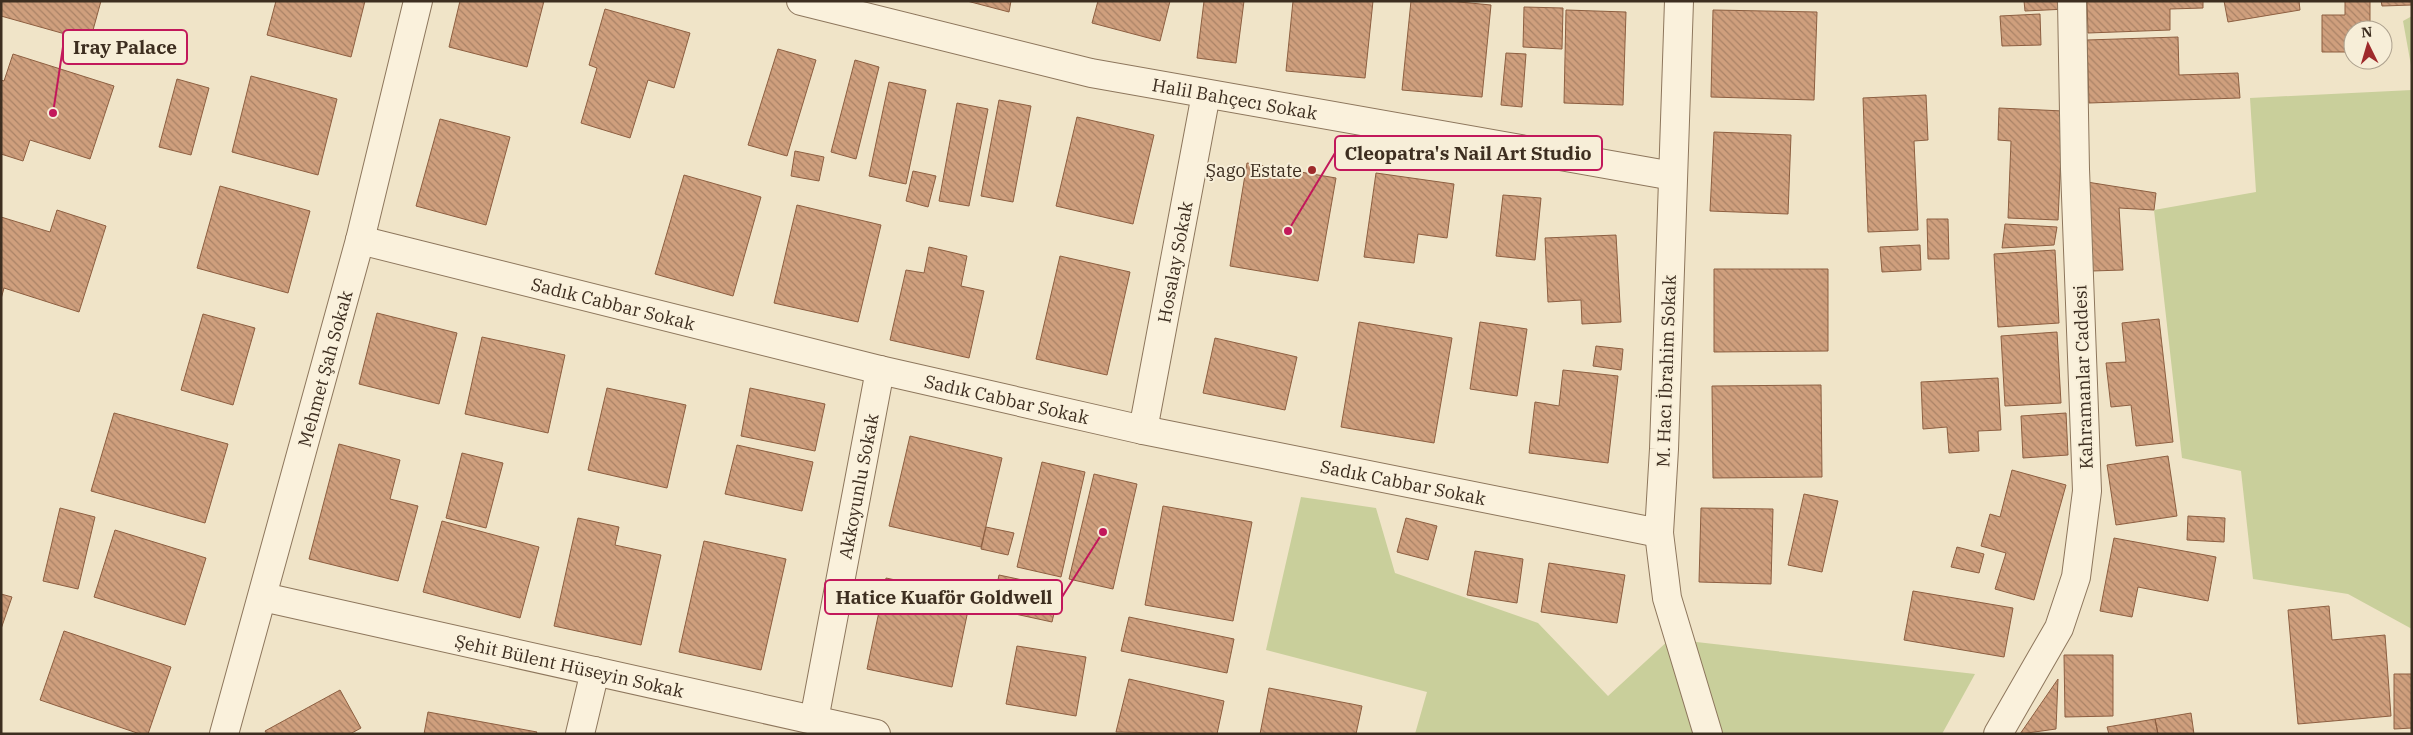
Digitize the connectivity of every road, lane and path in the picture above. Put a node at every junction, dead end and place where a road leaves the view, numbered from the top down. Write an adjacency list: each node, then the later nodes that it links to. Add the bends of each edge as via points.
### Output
1 (418, 1): 7 (street, Mehmet Şah Sokak)
2 (801, 1): 5 (street, Halil Bahçecı Sokak, via 1090,73)
3 (1679, 1): 6 (street, M. Hacı İbrahim Sokak)
4 (2072, 1): 18 (street, Kahramanlar Caddesi, via 2074,169 2087,491 2076,576 2060,628)
5 (1206, 94): 6 (street, Halil Bahçecı Sokak); 9 (street, Hosalay Sokak)
6 (1673, 176): 10 (street, M. Hacı İbrahim Sokak)
7 (360, 240): 8 (street, Sadık Cabbar Sokak); 11 (street, Mehmet Şah Sokak)
8 (880, 370): 9 (street, Sadık Cabbar Sokak); 13 (street, Akkoyunlu Sokak)
9 (1143, 430): 10 (street, Sadık Cabbar Sokak)
10 (1659, 533): 17 (street, M. Hacı İbrahim Sokak, via 1667,598)
11 (263, 597): 12 (street, Şehit Bülent Hüseyin Sokak); 14 (street, Mehmet Şah Sokak)
12 (595, 671): 13 (street, Şehit Bülent Hüseyin Sokak); 15 (street)
13 (814, 720): 16 (street, Şehit Bülent Hüseyin Sokak)
14 (224, 734)
15 (580, 734)
16 (876, 734)
17 (1708, 734)
18 (1998, 734)

